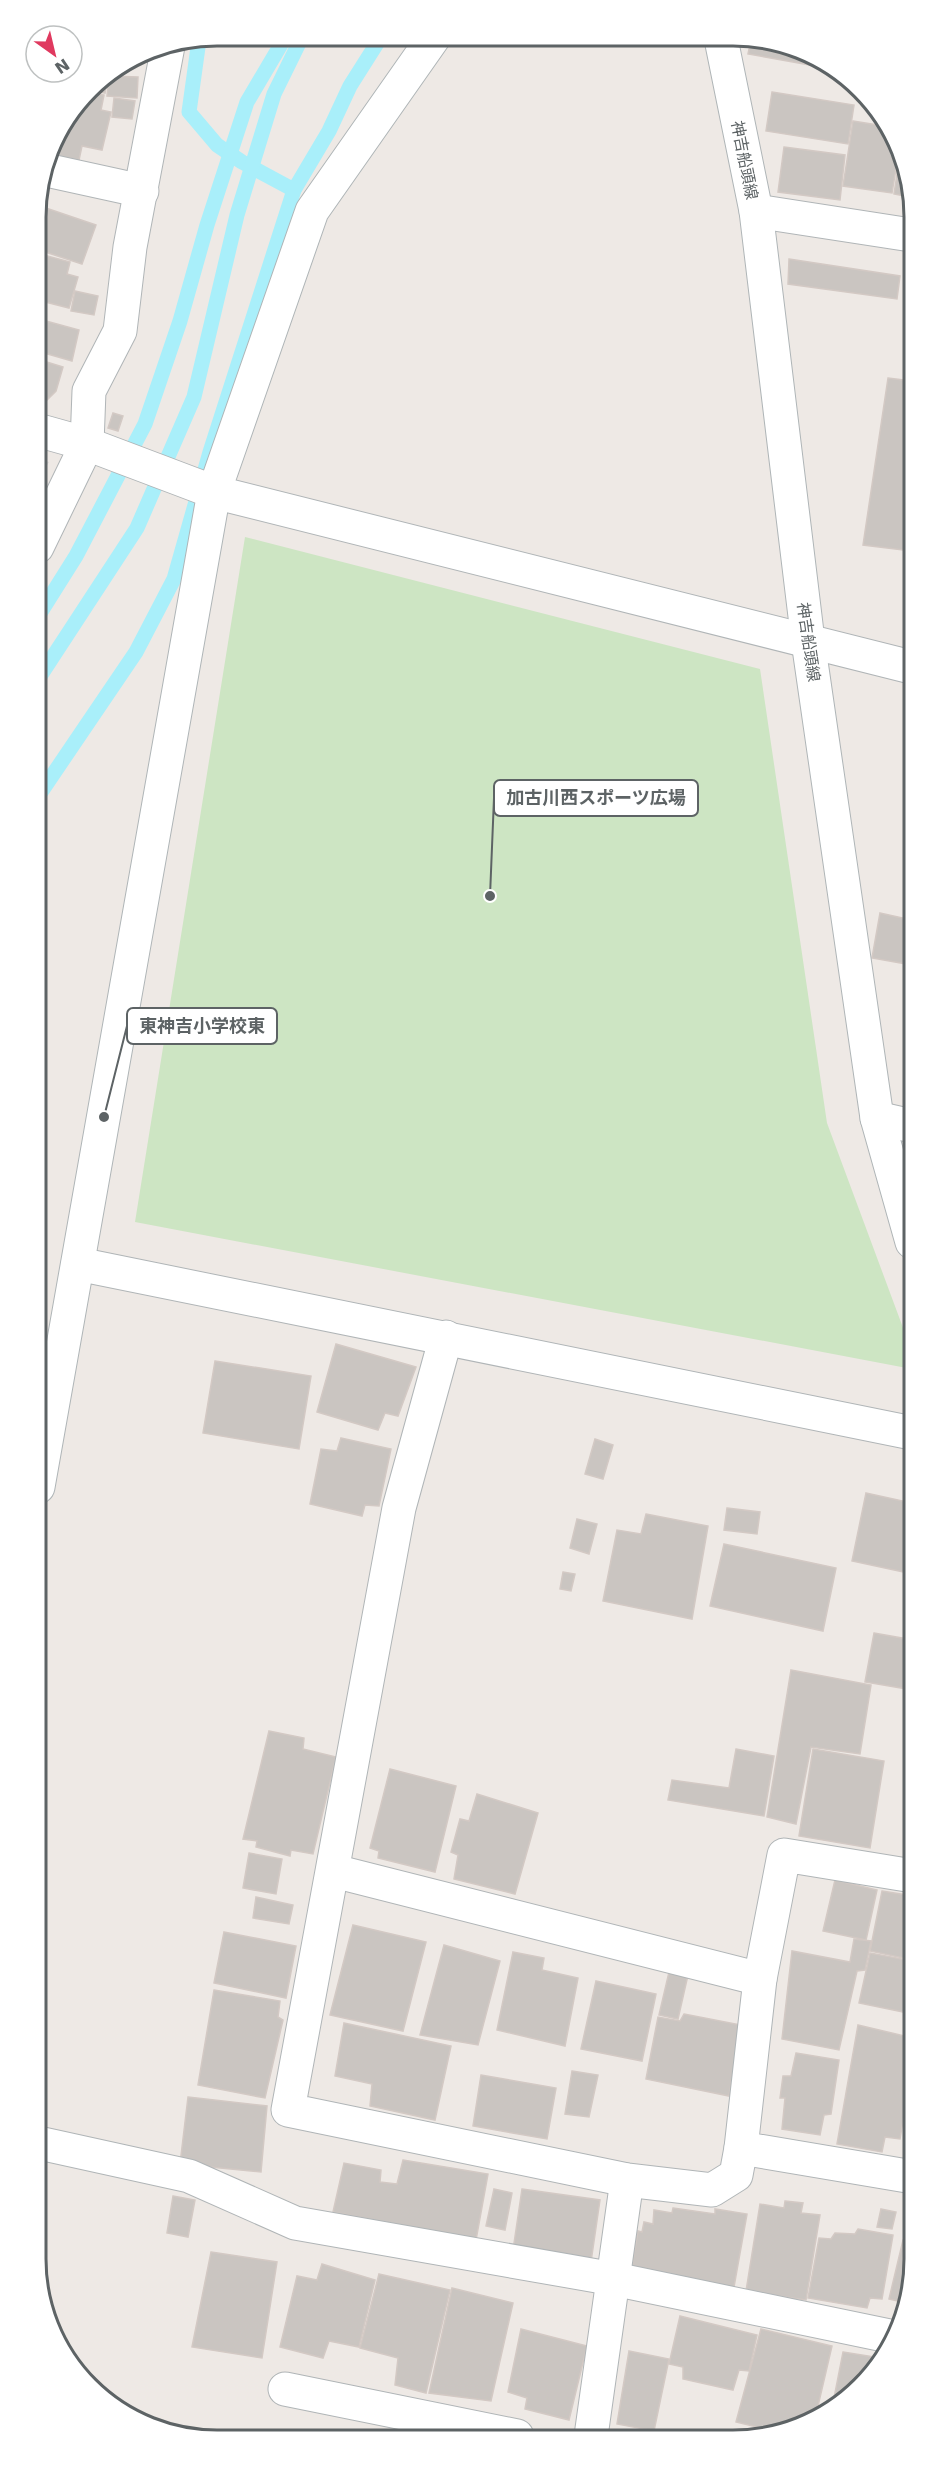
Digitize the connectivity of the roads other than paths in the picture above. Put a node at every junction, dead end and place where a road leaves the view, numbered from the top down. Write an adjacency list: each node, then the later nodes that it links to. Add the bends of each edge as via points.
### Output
1 (722, 46): 6 (street, 神吉船頭線)
2 (427, 47): 10 (street, via 312,211)
3 (166, 55): 5 (street)
4 (53, 172): 5 (street)
5 (142, 191): 9 (street, via 130,247 120,332 89,391)
6 (756, 211): 7 (street); 12 (street, 神吉船頭線)
7 (904, 234)
8 (47, 433): 9 (street)
9 (87, 444): 10 (street); 11 (street)
10 (214, 492): 12 (street); 17 (street)
11 (47, 526)
12 (808, 641): 13 (street); 14 (street, 神吉船頭線)
13 (904, 665)
14 (877, 1118): 15 (street); 16 (street, 神吉船頭線)
15 (904, 1124)
16 (904, 1212)
17 (78, 1264): 18 (street); 20 (street)
18 (446, 1337): 19 (street); 21 (street, via 399,1508)
19 (903, 1431)
20 (47, 1437)
21 (334, 1871): 23 (street); 27 (street, via 288,2110)
22 (903, 1874): 23 (street, via 784,1855)
23 (760, 1979): 25 (street)
24 (47, 2145): 28 (street, via 189,2176 295,2223)
25 (741, 2148): 26 (street); 27 (street, via 736,2175 712,2190)
26 (903, 2175)
27 (627, 2180): 28 (street)
28 (614, 2279): 29 (street); 32 (street)
29 (885, 2335)
30 (285, 2389): 31 (street)
31 (487, 2430)
32 (592, 2430)

